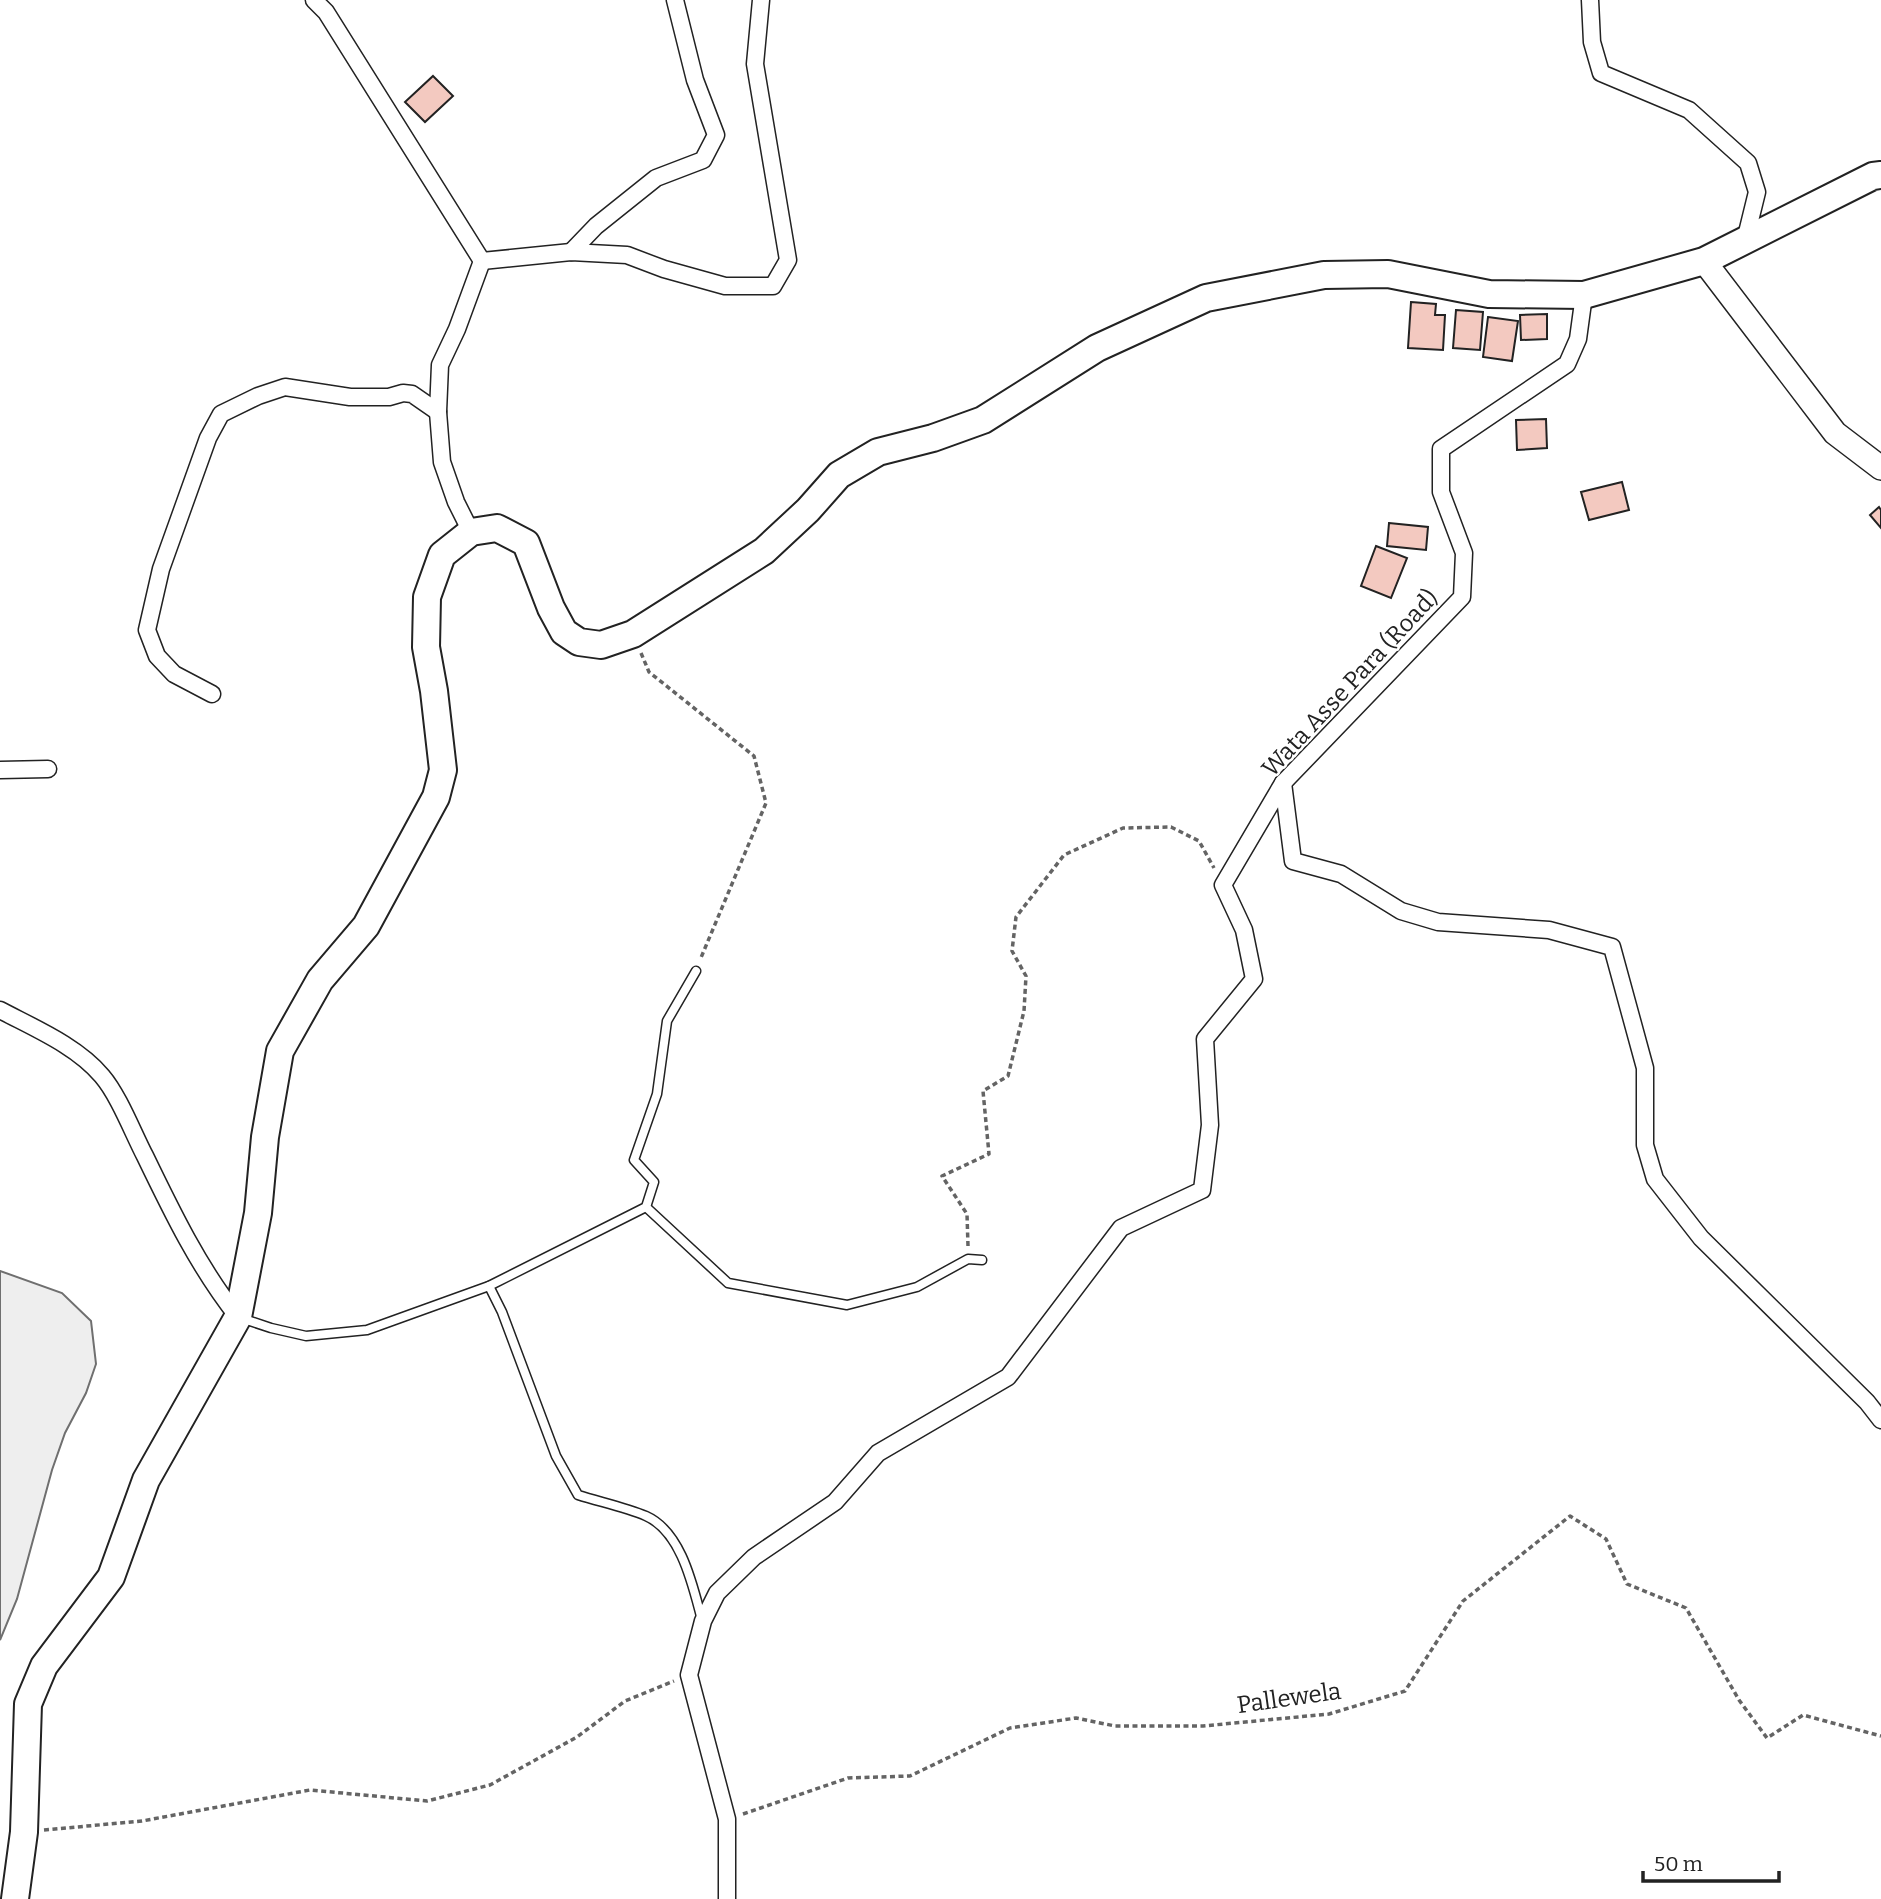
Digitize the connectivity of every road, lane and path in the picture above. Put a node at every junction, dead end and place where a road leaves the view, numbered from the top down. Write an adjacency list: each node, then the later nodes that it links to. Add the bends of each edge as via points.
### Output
1 (314, 0): 8 (street, via 326,12)
2 (675, 0): 7 (street, via 695,79 716,135 703,160 656,178)
3 (761, 0): 7 (street, via 755,64 788,260 773,286 725,286 627,255)
4 (1590, 0): 6 (street, via 1592,41 1601,73 1689,110 1748,163 1757,192)
5 (1878, 171): 6 (main road)
6 (1745, 242): 9 (main road)
7 (571, 252): 8 (street)
8 (482, 261): 11 (street, via 440,365)
9 (1704, 261): 10 (main road); 12 (street, via 1835,433)
10 (1584, 295): 14 (main road, via 1489,294 1388,274 1362,274 1324,275 1206,298 1097,348 983,420 878,452 839,475 764,551); 18 (street, Wata Asse Para (Road), via 1578,339 1567,364 1441,449 1441,492 1464,553 1462,597)
11 (438, 412): 13 (street, via 443,462); 15 (street, via 412,394 350,397 285,387 220,414 161,569 147,630 157,656 174,674)
12 (1881, 467)
13 (471, 532): 14 (main road, via 497,528 526,543 551,608 564,632 579,642 601,645); 26 (main road, via 442,555 427,597 426,647 443,770 436,797 366,926 320,980 280,1051 258,1213)
14 (633, 634): 20 (path, via 649,672 754,756 766,803)
15 (212, 694)
16 (0, 769): 17 (street)
17 (48, 769)
18 (1283, 783): 19 (street, Wata Asse Para (Road)); 27 (street, via 1293,861 1341,874 1401,911 1438,922 1549,930 1612,947 1645,1068 1645,1145 1655,1179 1701,1238)
19 (1223, 885): 23 (path, via 1199,841 1171,827 1123,828 1064,855 1016,917 1012,951 1026,976 1024,1011 1009,1076 983,1091 989,1154 943,1176 967,1214); 28 (street, via 1244,930 1254,979 1205,1039 1210,1125 1202,1190 1121,1228 1008,1377 878,1453 835,1502 754,1557 717,1593)
20 (695, 971): 22 (lane, via 667,1021 657,1094 634,1160 654,1182)
21 (0, 1010): 26 (street, via 63,1042 102,1076 177,1223)
22 (646, 1207): 23 (lane, via 728,1283 847,1305 917,1287); 25 (lane)
23 (968, 1259): 24 (lane)
24 (982, 1260)
25 (489, 1286): 26 (lane, via 367,1330 306,1336); 28 (lane, via 556,1456 578,1495 649,1517 662,1528 685,1559)
26 (238, 1317): 32 (main road, via 146,1480 111,1577 44,1666 28,1704)
27 (1881, 1420)
28 (703, 1621): 29 (street)
29 (689, 1675): 31 (street); 32 (path, via 625,1701 577,1737 490,1785 427,1801 310,1790 142,1821)
30 (1881, 1736): 31 (path, Pallewela, via 1803,1715 1768,1738 1739,1700 1686,1608 1627,1584 1606,1539 1570,1516 1463,1601 1405,1691 1329,1714 1228,1724 1115,1726 1076,1718 1010,1728 910,1776 848,1778)
31 (727, 1819): 34 (street)
32 (24, 1832): 33 (main road)
33 (15, 1899)
34 (727, 1899)

